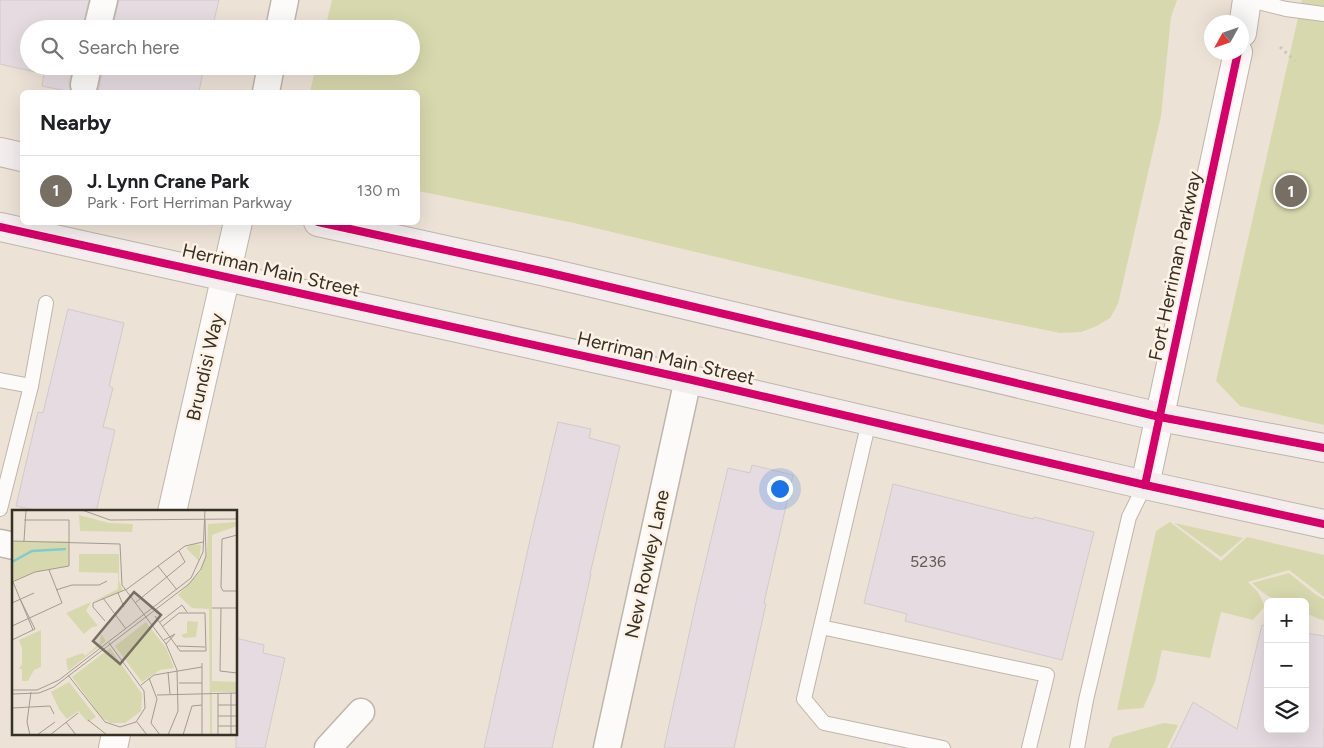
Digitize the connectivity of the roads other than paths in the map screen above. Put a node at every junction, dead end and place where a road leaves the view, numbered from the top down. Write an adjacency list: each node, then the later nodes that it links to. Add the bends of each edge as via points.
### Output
1 (104, 0): 6 (street)
2 (285, 0): 7 (street)
3 (1248, 0): 4 (lane); 5 (street)
4 (1324, 14)
5 (1245, 15)
6 (99, 20)
7 (281, 20)
8 (1236, 60): 21 (street, Fort Herriman Parkway)
9 (269, 75): 10 (street)
10 (266, 90)
11 (0, 152): 12 (main road)
12 (20, 157)
13 (237, 225): 16 (street, Brundisi Way)
14 (332, 225): 21 (main road, via 546,272)
15 (0, 227): 16 (main road, Herriman Main Street)
16 (226, 277): 19 (main road, Herriman Main Street); 26 (street, Brundisi Way)
17 (46, 303): 20 (lane)
18 (0, 380): 20 (lane)
19 (688, 380): 22 (main road, Herriman Main Street); 31 (street, New Rowley Lane)
20 (31, 386): 25 (lane)
21 (1160, 417): 23 (main road); 24 (street, Fort Herriman Parkway)
22 (869, 422): 24 (main road, Herriman Main Street); 28 (lane)
23 (1324, 448)
24 (1145, 485): 27 (main road, Herriman Main Street); 34 (lane, via 1129,517)
25 (0, 509)
26 (172, 510)
27 (1324, 524)
28 (821, 627): 32 (lane, via 804,699 824,723); 33 (lane, via 1047,675)
29 (361, 712): 30 (street)
30 (328, 748)
31 (607, 748)
32 (943, 748)
33 (1029, 748)
34 (1077, 748)

